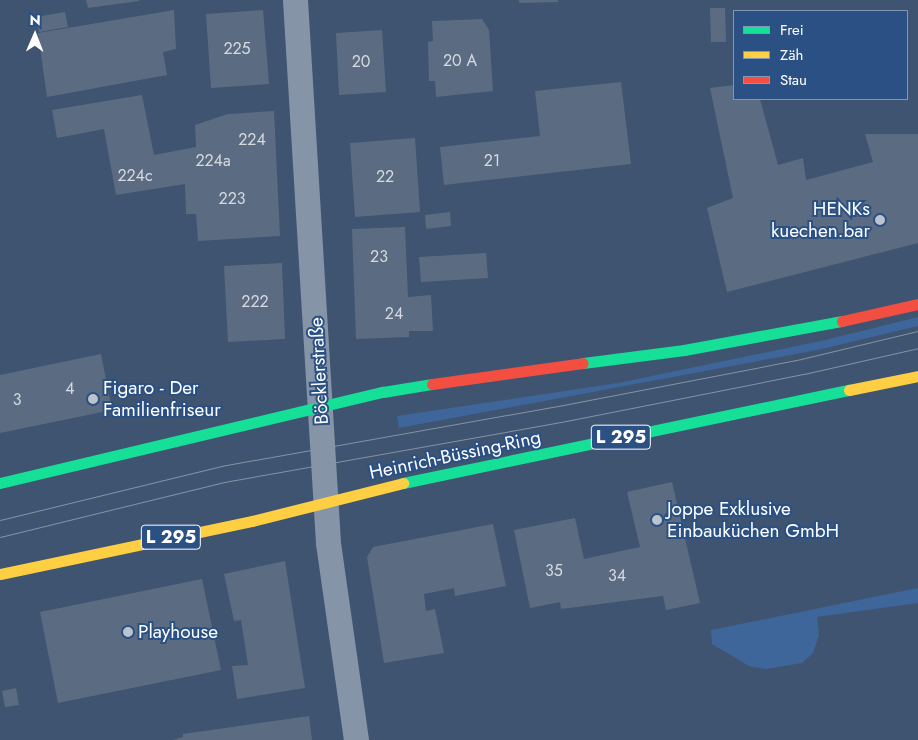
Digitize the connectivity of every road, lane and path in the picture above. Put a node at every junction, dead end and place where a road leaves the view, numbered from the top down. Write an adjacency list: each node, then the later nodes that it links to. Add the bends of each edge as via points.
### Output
1 (296, 0): 4 (street, Böcklerstraße)
2 (918, 304): 4 (main road, via 791,332 684,350 472,377)
3 (918, 376): 6 (main road, Heinrich-Büssing-Ring / L 295)
4 (321, 405): 5 (main road); 6 (street, Böcklerstraße)
5 (0, 483)
6 (326, 502): 7 (main road, Heinrich-Büssing-Ring / L 295, via 252,521); 8 (street, Böcklerstraße, via 330,560)
7 (0, 574)
8 (356, 740)

